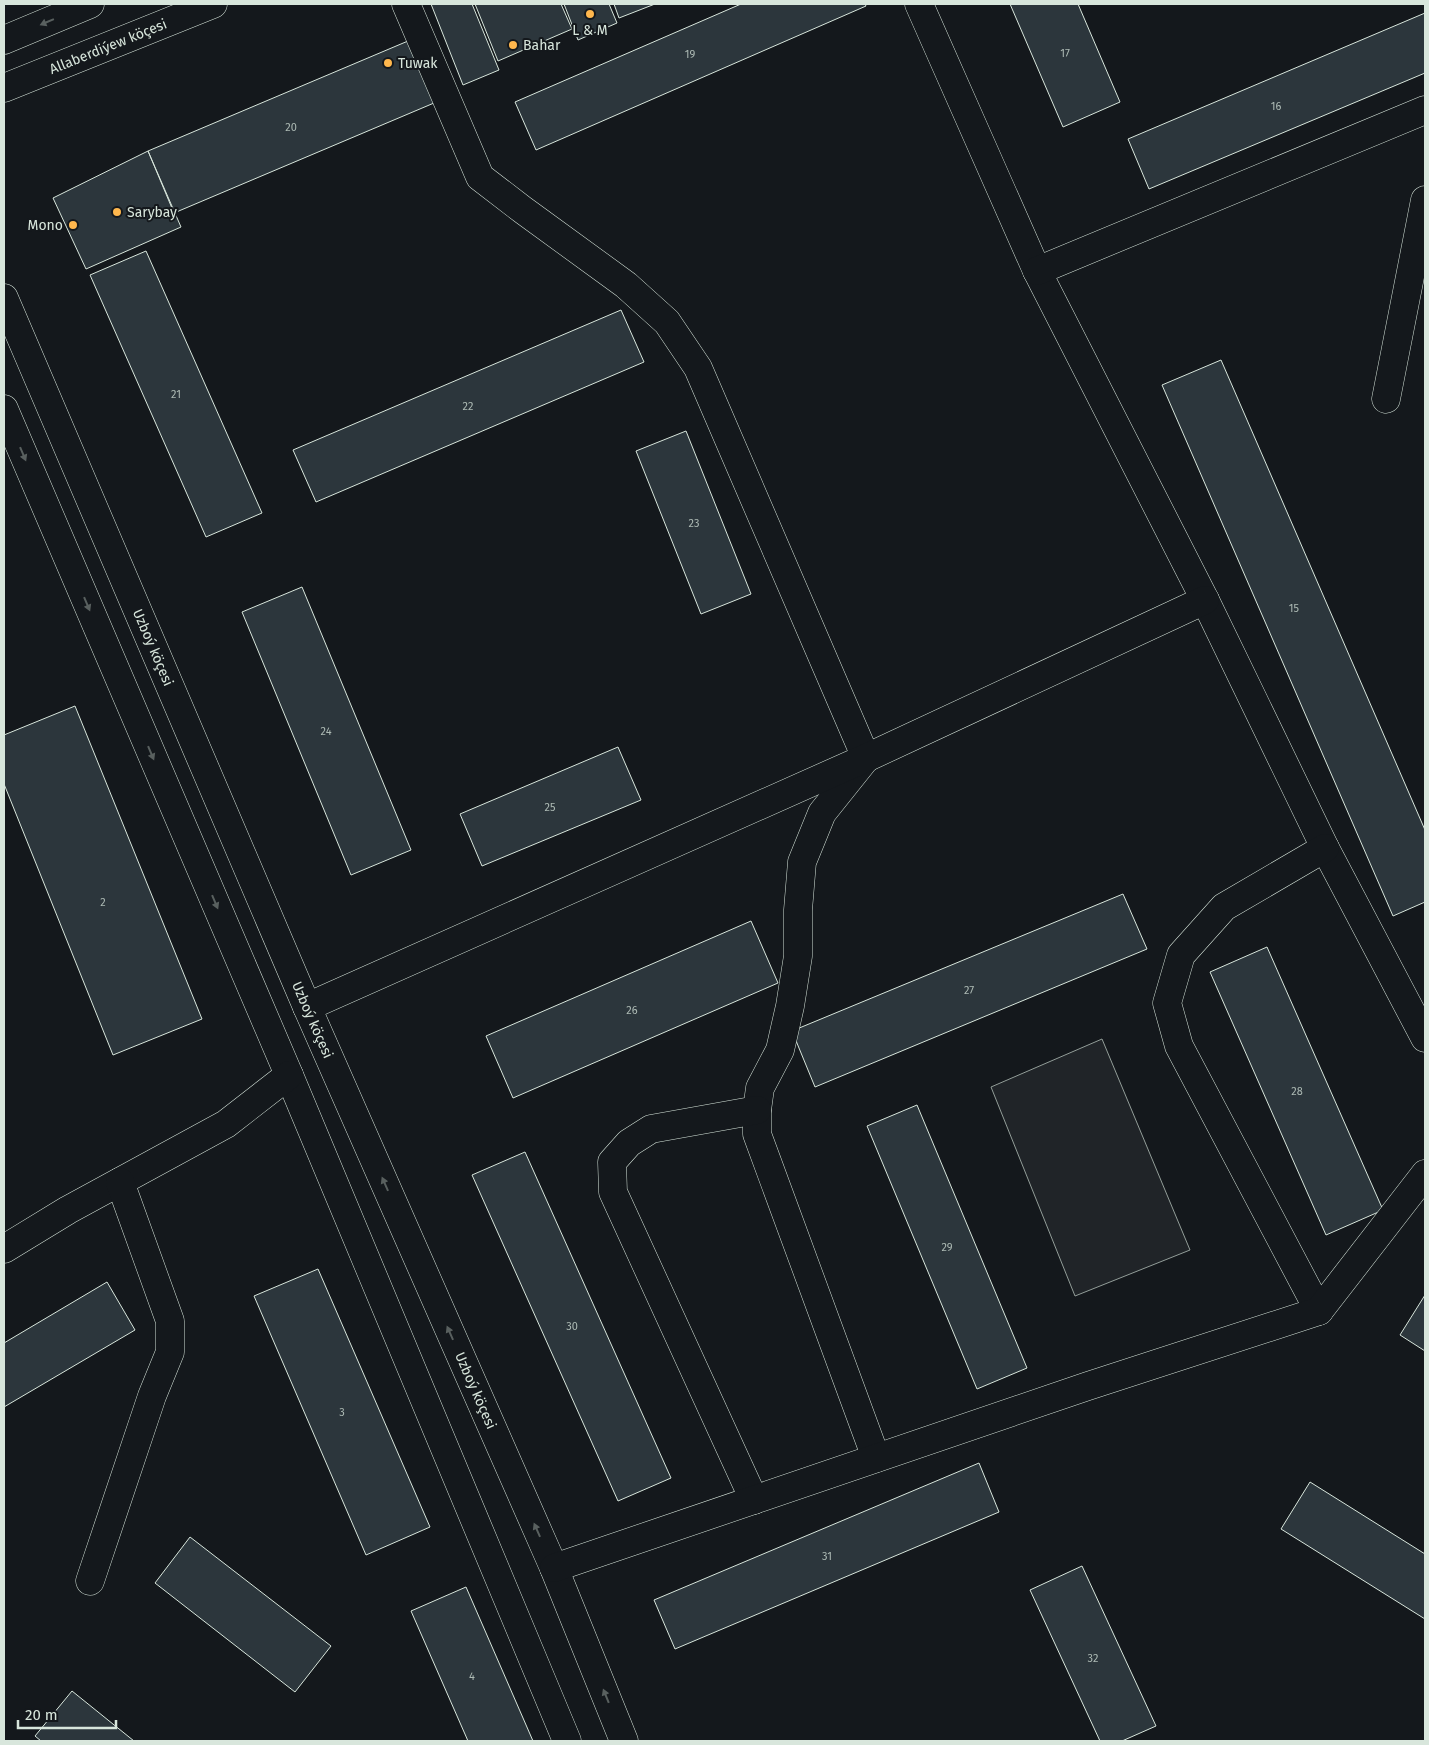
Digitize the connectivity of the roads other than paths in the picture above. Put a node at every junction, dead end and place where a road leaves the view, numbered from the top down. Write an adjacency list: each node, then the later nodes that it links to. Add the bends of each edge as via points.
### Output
1 (90, 4): 5 (street, one-way to 5)
2 (213, 4): 6 (street, Allaberdiýew köçesi)
3 (406, 4): 14 (street, via 480,177 626,285 667,322 698,368)
4 (919, 4): 9 (street)
5 (4, 40)
6 (4, 88)
7 (1425, 110): 9 (street)
8 (1425, 200): 11 (street)
9 (1037, 271): 13 (street)
10 (4, 298): 16 (street, Uzboý köçesi)
11 (1386, 398)
12 (4, 409): 18 (street, one-way to 18)
13 (1205, 600): 14 (street); 15 (street)
14 (866, 758): 16 (street); 19 (street, via 822,813 802,862 798,956 790,1006 780,1050 760,1088)
15 (1325, 848): 17 (street); 23 (street, via 1224,906 1181,955 1167,1003 1179,1046)
16 (307, 1007): 26 (street, Uzboý köçesi, one-way to 16)
17 (1425, 1038)
18 (288, 1075): 21 (street, via 226,1124); 28 (street)
19 (757, 1110): 24 (street, via 757,1134); 25 (street, via 651,1129 629,1142 612,1162 613,1192)
20 (1425, 1174): 23 (street)
21 (120, 1182): 22 (street); 27 (street, via 170,1321 170,1352)
22 (4, 1249)
23 (1318, 1311): 24 (street)
24 (876, 1458): 25 (street)
25 (754, 1500): 26 (street)
26 (554, 1568): 29 (street, Uzboý köçesi, one-way to 26)
27 (90, 1581)
28 (567, 1741)
29 (624, 1741)

